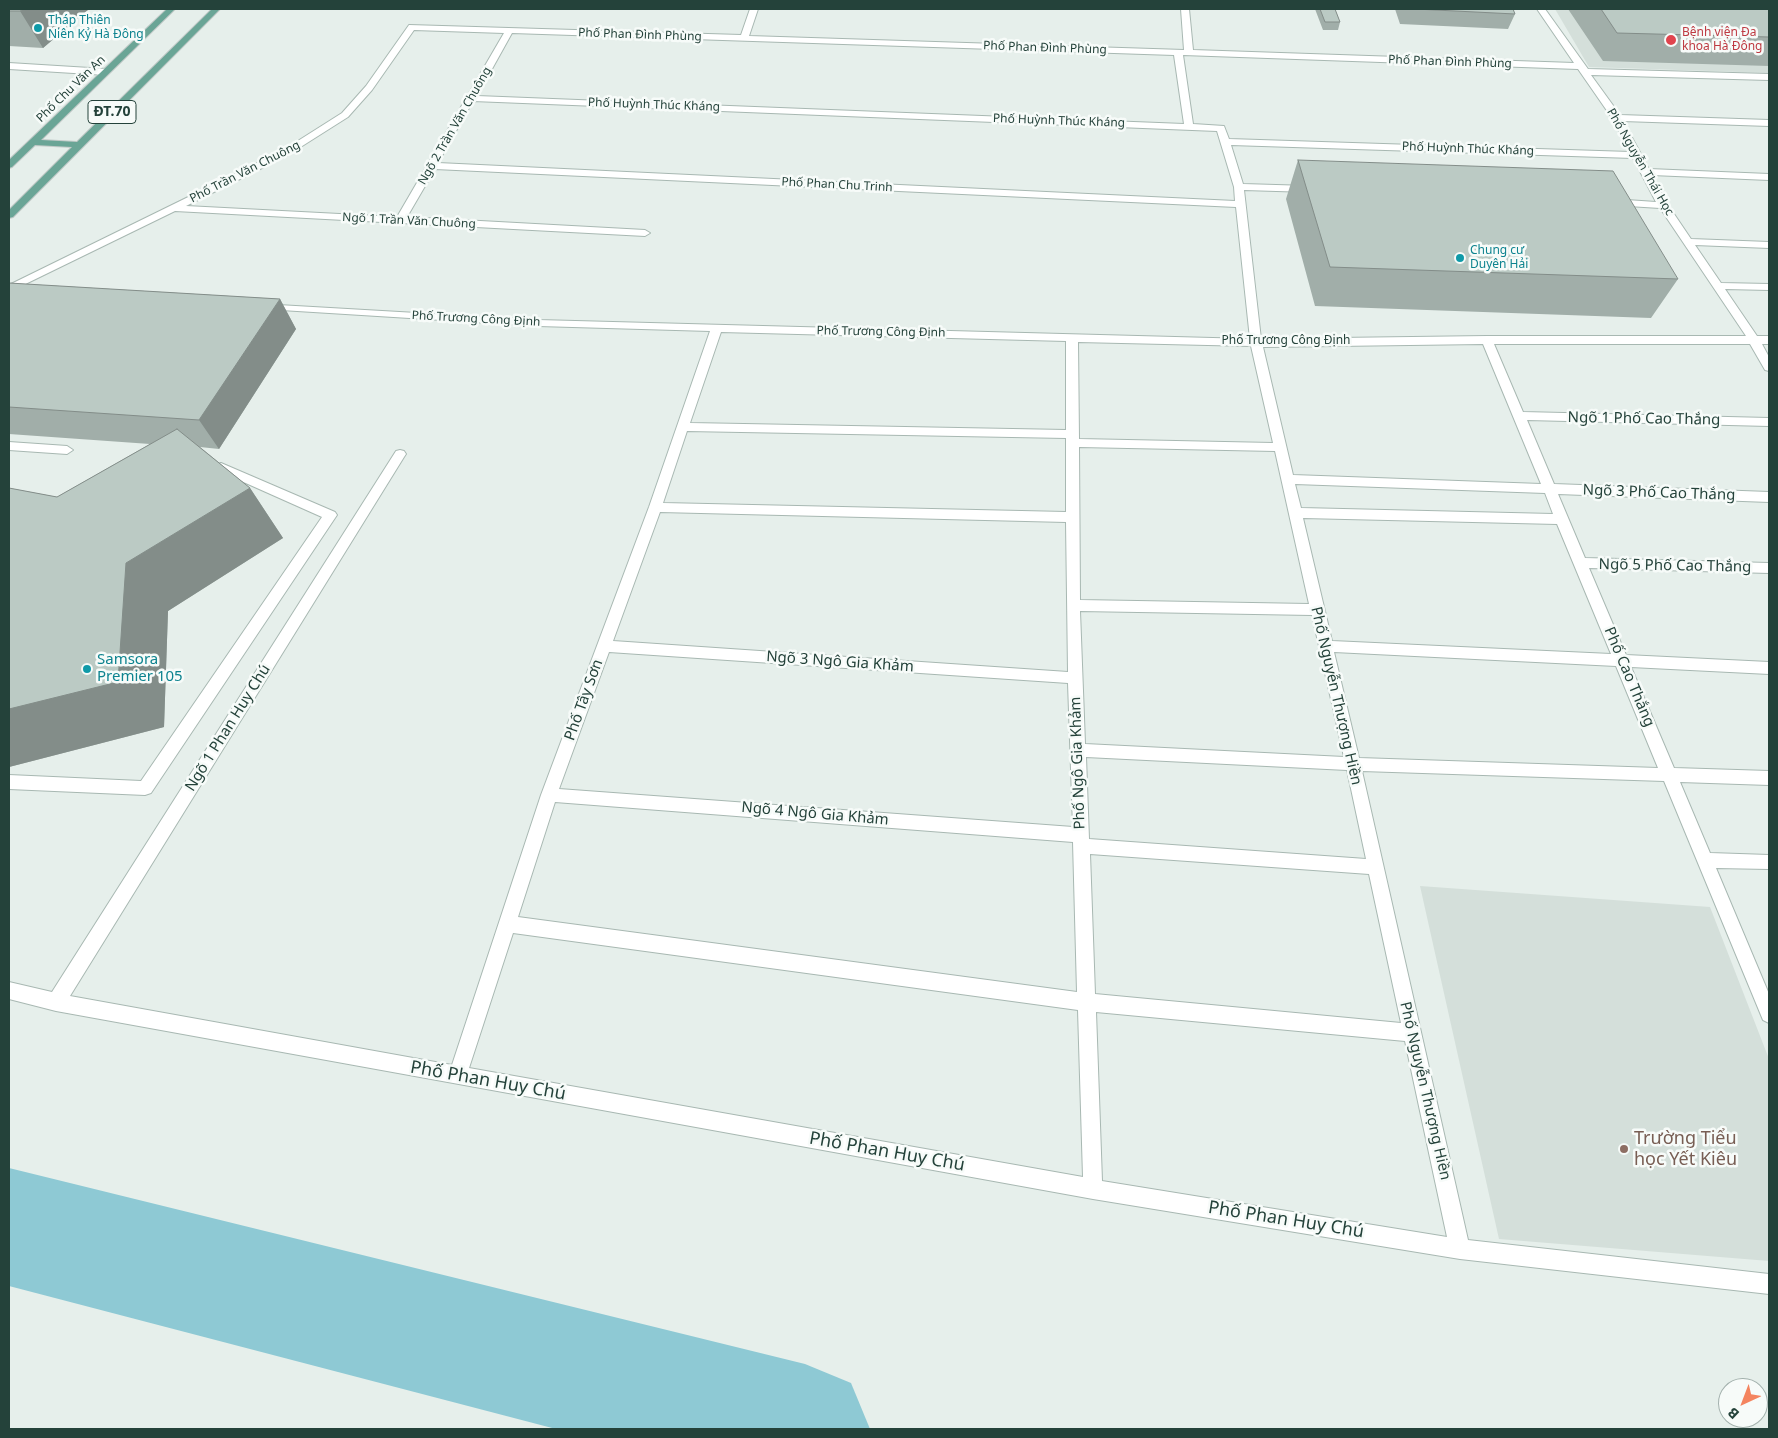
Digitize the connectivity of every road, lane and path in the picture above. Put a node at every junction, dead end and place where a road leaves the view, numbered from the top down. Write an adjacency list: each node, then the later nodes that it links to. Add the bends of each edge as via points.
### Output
1 (171, 9): 12 (main road, Phố Chu Văn An / ĐT.70)
2 (216, 9): 20 (main road, ĐT.70)
3 (754, 9): 7 (street)
4 (1185, 9): 9 (street)
5 (1540, 9): 11 (street, Phố Nguyễn Thái Học)
6 (509, 31): 7 (street, Phố Phan Đình Phùng); 14 (street, Ngõ 2 Trần Văn Chuông); 31 (street, Phố Trần Văn Chuông, via 412,27 370,88 345,115 285,153)
7 (744, 39): 8 (street, Phố Phan Đình Phùng)
8 (1178, 53): 9 (street, Phố Phan Đình Phùng); 17 (street)
9 (1189, 53): 11 (street, Phố Phan Đình Phùng)
10 (9, 66): 12 (street)
11 (1582, 69): 13 (street, Phố Phan Đình Phùng); 15 (street, Phố Nguyễn Thái Học)
12 (106, 72): 18 (main road, Phố Chu Văn An / ĐT.70)
13 (1769, 77)
14 (470, 98): 17 (street, Phố Huỳnh Thúc Kháng); 23 (street, Ngõ 2 Trần Văn Chuông)
15 (1617, 118): 16 (street); 21 (street, Phố Nguyễn Thái Học)
16 (1769, 123)
17 (1189, 126): 19 (street, Phố Huỳnh Thúc Kháng, via 1221,128)
18 (34, 142): 20 (main road); 22 (main road, Phố Chu Văn An / ĐT.70)
19 (1226, 142): 21 (street, Phố Huỳnh Thúc Kháng); 26 (street, Phố Nguyễn Thượng Hiền)
20 (80, 145): 32 (main road, ĐT.70)
21 (1636, 155): 24 (street, Phố Nguyễn Thái Học)
22 (9, 165)
23 (432, 166): 29 (street, Phố Phan Chu Trinh); 33 (street, Ngõ 2 Trần Văn Chuông)
24 (1646, 172): 25 (street); 30 (street, Phố Nguyễn Thái Học)
25 (1769, 178)
26 (1239, 186): 27 (street); 29 (street, Phố Nguyễn Thượng Hiền)
27 (1316, 190)
28 (1605, 202): 30 (street)
29 (1242, 204): 47 (street, Phố Nguyễn Thượng Hiền)
30 (1663, 205): 35 (street, Phố Nguyễn Thái Học)
31 (174, 208): 33 (street, Ngõ 1 Trần Văn Chuông); 39 (street, Phố Trần Văn Chuông)
32 (9, 216)
33 (400, 220): 34 (street, Ngõ 1 Trần Văn Chuông)
34 (645, 233)
35 (1688, 242): 36 (street); 37 (street, Phố Nguyễn Thái Học)
36 (1769, 245)
37 (1719, 286): 38 (street); 45 (street, Phố Nguyễn Thái Học)
38 (1769, 287)
39 (9, 290): 40 (street)
40 (28, 292)
41 (254, 306): 42 (street, Phố Trương Công Định, via 538,322)
42 (717, 328): 43 (street, Phố Trương Công Định); 51 (street, Phố Tây Sơn)
43 (1072, 337): 47 (street, Phố Trương Công Định); 52 (street, Phố Ngô Gia Khảm)
44 (1487, 340): 45 (street, Phố Trương Công Định); 47 (street, Phố Trương Công Định); 49 (street, Phố Cao Thắng)
45 (1754, 340): 46 (street, Phố Trương Công Định); 48 (street, Phố Nguyễn Thái Học)
46 (1769, 340)
47 (1256, 343): 54 (street, Phố Nguyễn Thượng Hiền)
48 (1769, 367)
49 (1519, 416): 50 (street, Ngõ 1 Phố Cao Thắng); 59 (street, Phố Cao Thắng)
50 (1769, 422)
51 (682, 427): 52 (street); 61 (street, Phố Tây Sơn)
52 (1073, 438): 54 (street); 63 (street, Phố Ngô Gia Khảm)
53 (9, 446): 55 (street)
54 (1280, 447): 58 (street, Phố Nguyễn Thượng Hiền)
55 (67, 450)
56 (400, 454): 87 (street, Ngõ 1 Phan Huy Chú)
57 (196, 479): 78 (street, via 221,467 330,515 144,788)
58 (1287, 479): 59 (street, Ngõ 3 Phố Cao Thắng); 62 (street, Phố Nguyễn Thượng Hiền)
59 (1549, 489): 60 (street, Ngõ 3 Phố Cao Thắng); 64 (street, Phố Cao Thắng)
60 (1769, 497)
61 (655, 506): 63 (street); 69 (street, Phố Tây Sơn)
62 (1294, 513): 64 (street); 68 (street, Phố Nguyễn Thượng Hiền)
63 (1073, 517): 67 (street, Phố Ngô Gia Khảm)
64 (1562, 519): 65 (street, Phố Cao Thắng)
65 (1580, 564): 66 (street, Ngõ 5 Phố Cao Thắng); 71 (street, Phố Cao Thắng)
66 (1769, 568)
67 (1074, 605): 68 (street); 73 (street, Phố Ngô Gia Khảm)
68 (1316, 610): 70 (street, Phố Nguyễn Thượng Hiền)
69 (604, 646): 73 (street, Ngõ 3 Ngô Gia Khảm); 79 (street, Phố Tây Sơn)
70 (1325, 646): 71 (street); 75 (street, Phố Nguyễn Thượng Hiền)
71 (1622, 662): 72 (street); 76 (street, Phố Cao Thắng)
72 (1769, 668)
73 (1076, 678): 74 (street, Phố Ngô Gia Khảm)
74 (1077, 750): 75 (street); 80 (street, Phố Ngô Gia Khảm)
75 (1353, 764): 76 (street); 83 (street, Phố Nguyễn Thượng Hiền)
76 (1670, 774): 77 (street); 81 (street, Phố Cao Thắng)
77 (1769, 778)
78 (9, 782)
79 (549, 795): 80 (street, Ngõ 4 Ngô Gia Khảm, via 753,808); 84 (street, Phố Tây Sơn)
80 (1080, 840): 83 (street, Ngõ 4 Ngô Gia Khảm); 88 (street, Phố Ngô Gia Khảm)
81 (1704, 860): 82 (street); 85 (street, Phố Cao Thắng)
82 (1769, 862)
83 (1375, 867): 90 (street, Phố Nguyễn Thượng Hiền)
84 (507, 924): 88 (street); 91 (street, Phố Tây Sơn)
85 (1764, 990): 89 (street, Phố Cao Thắng)
86 (9, 991): 87 (street, Phố Phan Huy Chú)
87 (56, 1002): 91 (street, Phố Phan Huy Chú)
88 (1086, 1002): 90 (street); 92 (street, Phố Ngô Gia Khảm)
89 (1769, 1014)
90 (1412, 1033): 93 (street, Phố Nguyễn Thượng Hiền)
91 (458, 1075): 92 (street, Phố Phan Huy Chú)
92 (1093, 1188): 93 (street, Phố Phan Huy Chú)
93 (1460, 1249): 94 (street, Phố Phan Huy Chú)
94 (1769, 1284)

